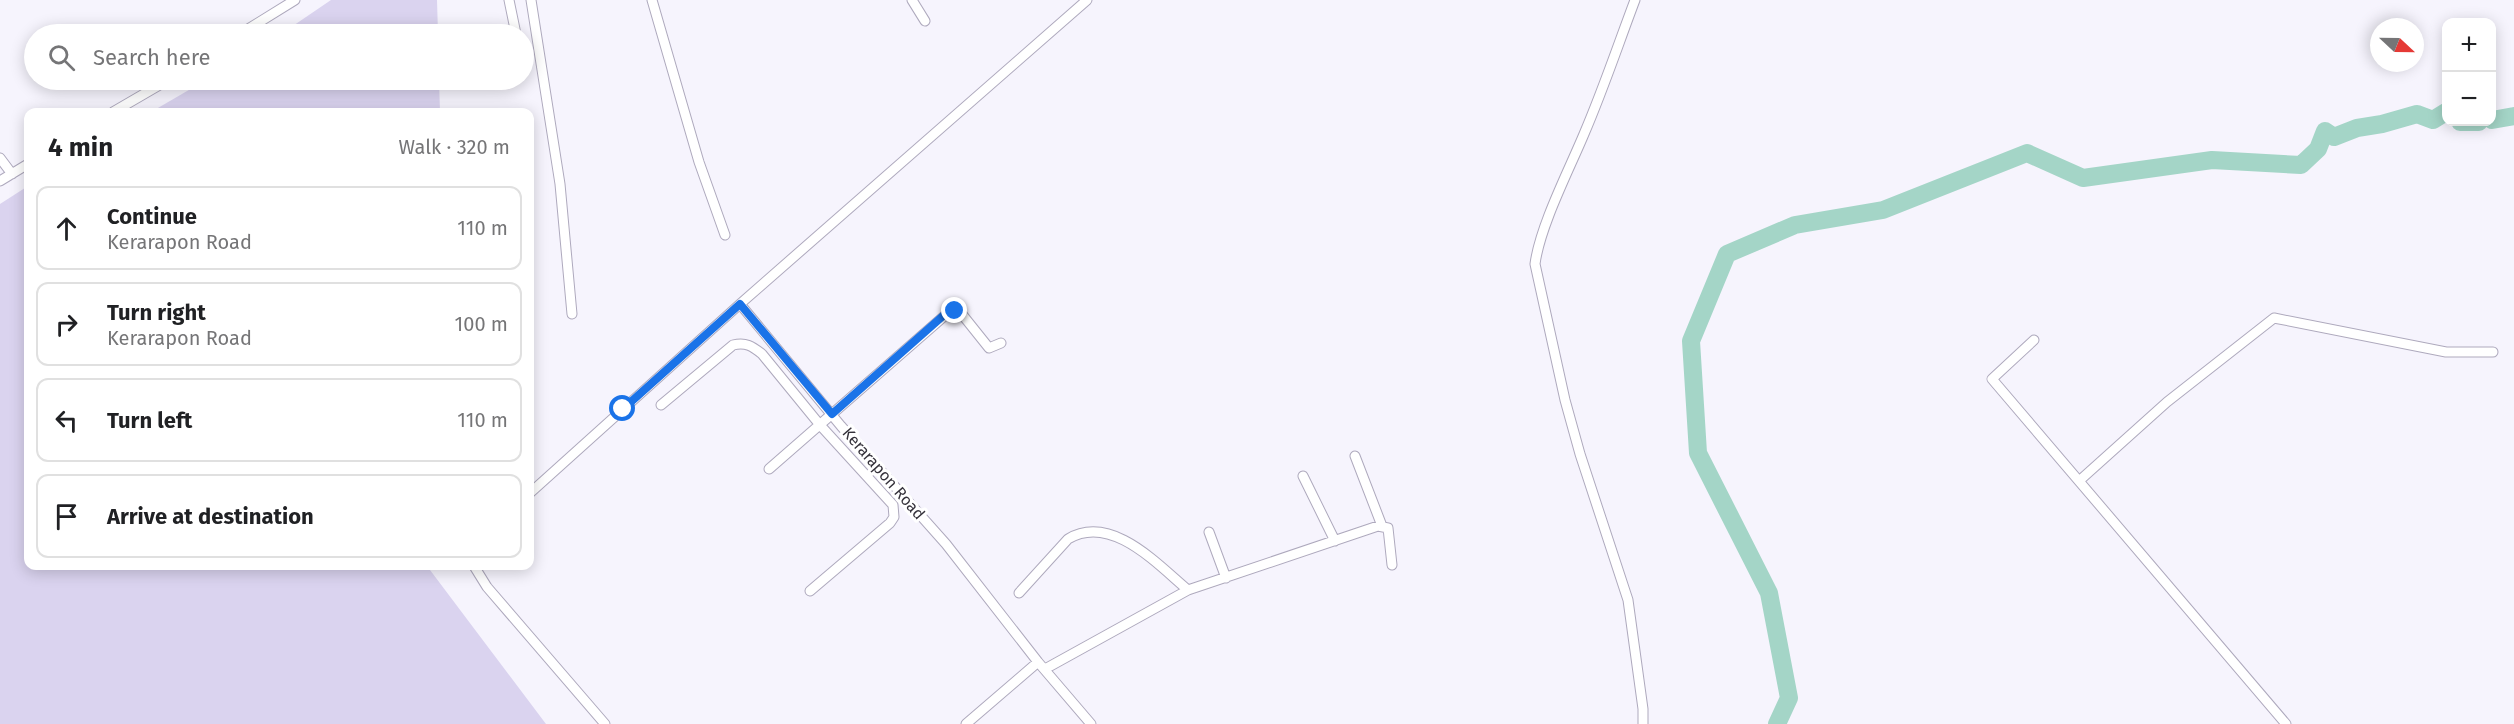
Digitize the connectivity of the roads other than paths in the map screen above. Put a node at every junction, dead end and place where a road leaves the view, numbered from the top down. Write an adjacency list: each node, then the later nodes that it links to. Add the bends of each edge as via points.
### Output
1 (295, 0): 9 (street)
2 (509, 0): 10 (street)
3 (531, 0): 19 (street, via 558,173)
4 (652, 0): 17 (street, via 699,162)
5 (912, 0): 8 (street)
6 (1087, 0): 18 (street)
7 (1635, 0): 44 (street, via 1535,264 1565,400 1628,600)
8 (924, 21)
9 (256, 24)
10 (514, 24)
11 (151, 90): 12 (street)
12 (121, 108)
13 (0, 158): 15 (street)
14 (24, 166): 15 (street)
15 (12, 174): 16 (street)
16 (0, 182)
17 (725, 235)
18 (740, 304): 24 (street, Kerarapon Road); 30 (street)
19 (572, 314)
20 (2034, 340): 29 (street, via 1992,380)
21 (1001, 343): 24 (street, via 988,348 961,313 950,311)
22 (2493, 352): 29 (street, via 2446,352 2274,318 2167,402)
23 (662, 405): 25 (street, via 726,349 745,344 762,354)
24 (832, 414): 25 (street); 40 (street, Kerarapon Road, via 946,544)
25 (820, 425): 27 (street); 38 (street, via 895,512 890,523)
26 (1355, 456): 31 (street)
27 (769, 469)
28 (1303, 476): 33 (street)
29 (2079, 481): 45 (street)
30 (534, 489)
31 (1382, 526): 33 (street); 34 (street, via 1388,528)
32 (1209, 532): 36 (street)
33 (1335, 540): 36 (street)
34 (1392, 565)
35 (476, 570): 41 (street, via 487,588)
36 (1226, 578): 37 (street)
37 (1188, 590): 39 (street, via 1126,541 1097,531 1077,533 1068,539); 40 (street)
38 (810, 591)
39 (1019, 593)
40 (1042, 666): 42 (street); 43 (street, Kerarapon Road)
41 (605, 724)
42 (966, 724)
43 (1091, 724)
44 (1642, 724)
45 (2286, 724)

